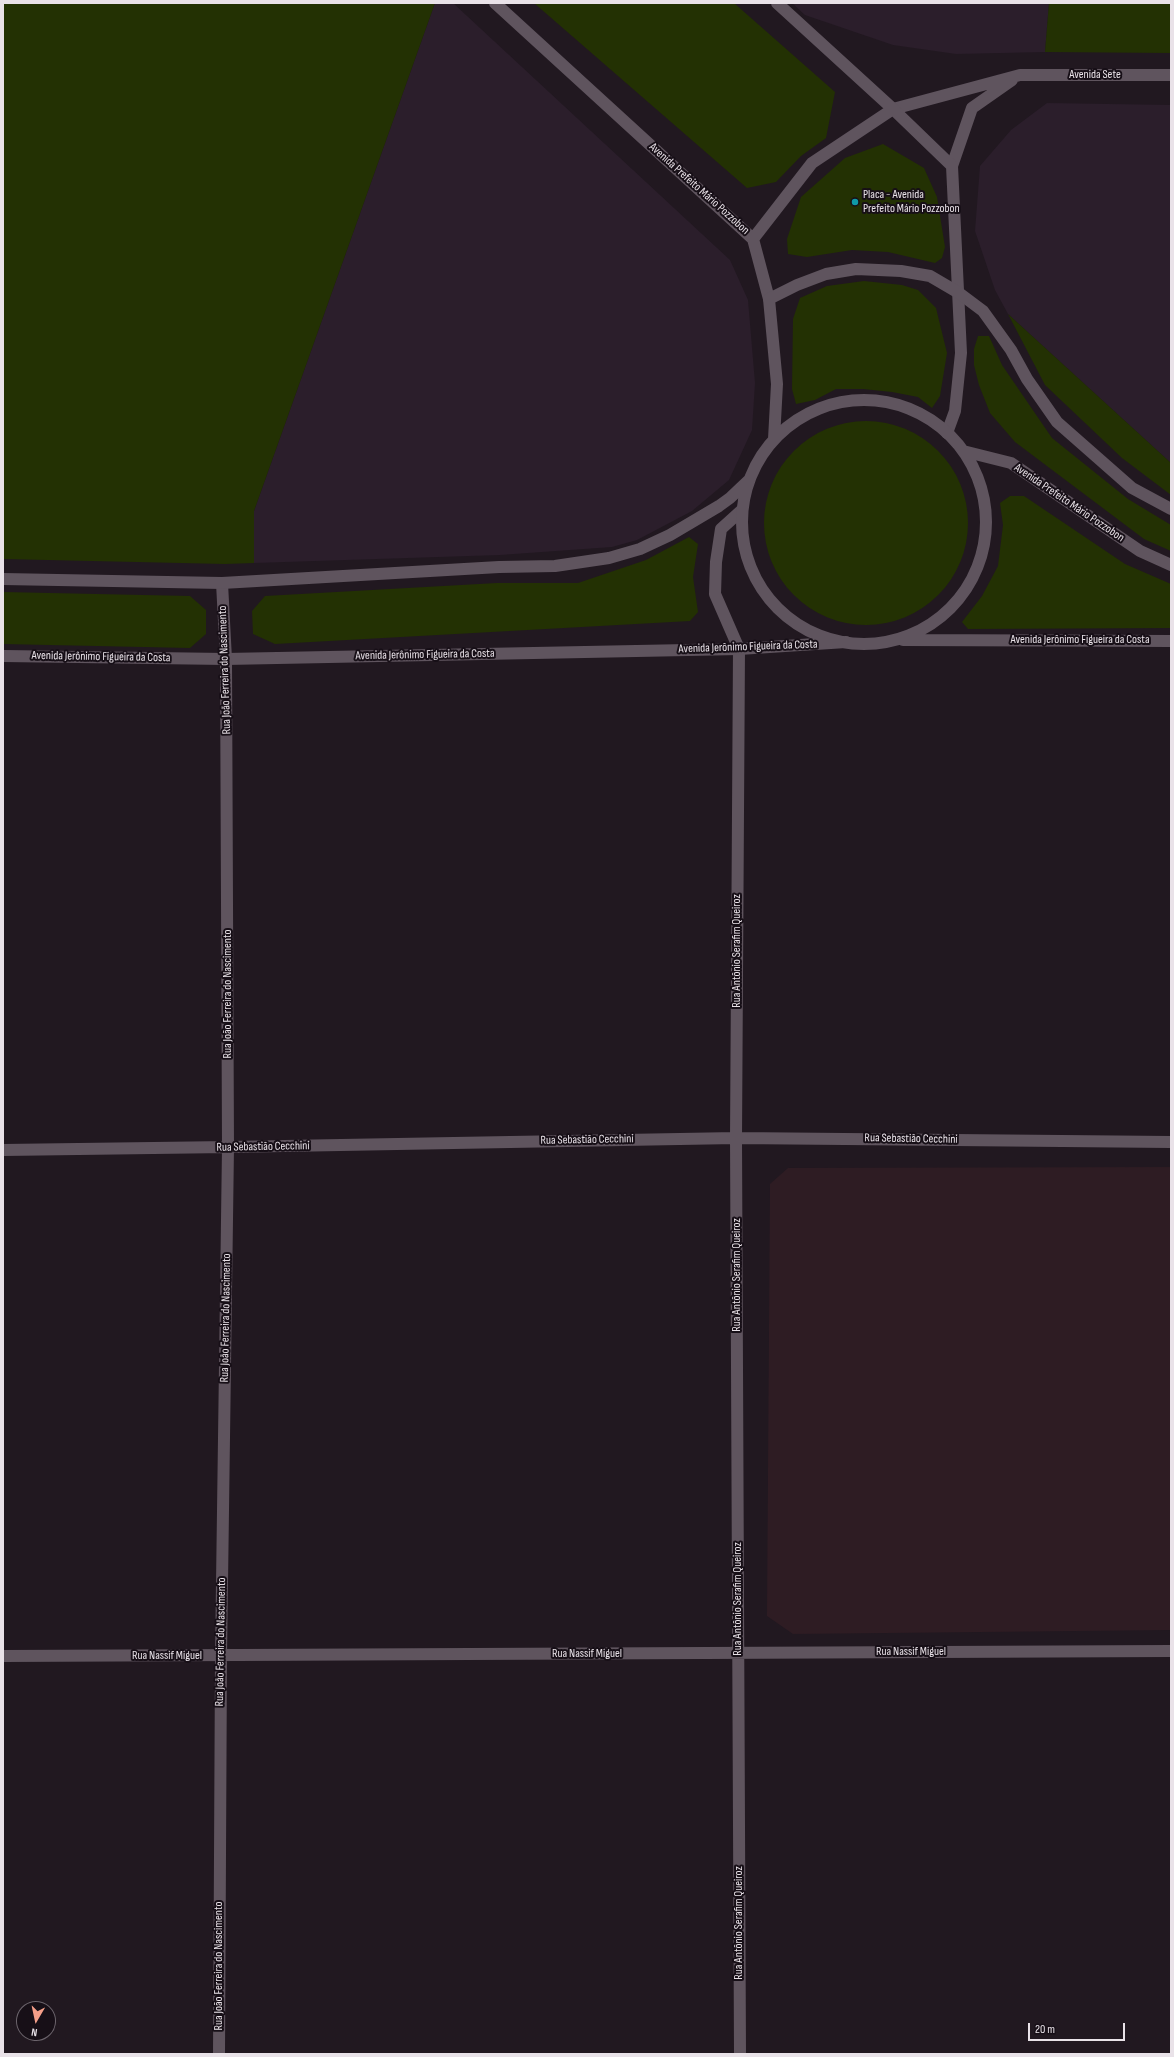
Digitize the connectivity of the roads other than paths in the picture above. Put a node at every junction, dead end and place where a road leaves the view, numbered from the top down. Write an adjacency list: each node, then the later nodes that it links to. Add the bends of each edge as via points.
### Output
1 (495, 3): 7 (street, Avenida Prefeito Mário Pozzobon)
2 (777, 3): 5 (street)
3 (1020, 75): 4 (street, Avenida Sete); 5 (street, Avenida Sete); 6 (street, via 972,108)
4 (1171, 75)
5 (893, 109): 6 (street); 7 (street, Avenida Sete, via 812,163)
6 (952, 166): 8 (street)
7 (753, 238): 9 (street, Avenida Prefeito Mário Pozzobon)
8 (959, 293): 9 (street, via 930,276 901,271 856,269 826,274); 10 (street, via 962,353 955,411); 14 (street, via 984,312 1057,422 1132,488)
9 (768, 299): 11 (street, Avenida Prefeito Mário Pozzobon, via 777,384)
10 (947, 433): 11 (street, via 928,418 907,408 859,400 835,403 812,411 792,423); 12 (street)
11 (774, 439): 13 (street, via 759,458)
12 (963, 451): 16 (street, Avenida Prefeito Mário Pozzobon, via 1011,463 1140,551); 19 (street, via 975,472 983,495 986,519 978,565 968,586 954,604 936,620 916,632)
13 (749, 480): 15 (street); 18 (street, via 724,502 670,535 640,549 608,558 556,566 499,566)
14 (1171, 509)
15 (742, 510): 21 (street, via 741,527 745,550 753,574 765,594 782,612 801,626 823,636); 22 (street, Rua Antônio Serafim Queiroz, via 721,529 715,594)
16 (1171, 565)
17 (3, 579): 18 (street)
18 (222, 583): 24 (street, Rua João Ferreira do Nascimento)
19 (894, 640): 20 (street, Avenida Jerônimo Figueira da Costa); 21 (street)
20 (1171, 641)
21 (846, 642): 22 (street, Avenida Jerônimo Figueira da Costa)
22 (739, 648): 24 (street, Avenida Jerônimo Figueira da Costa); 25 (street, Rua Antônio Serafim Queiroz)
23 (3, 656): 24 (street, Avenida Jerônimo Figueira da Costa)
24 (226, 659): 27 (street, Rua João Ferreira do Nascimento)
25 (736, 1138): 26 (street, Rua Sebastião Cecchini); 27 (street, Rua Sebastião Cecchini); 30 (street, Rua Antônio Serafim Queiroz)
26 (1171, 1142)
27 (228, 1147): 28 (street, Rua Sebastião Cecchini); 32 (street, Rua João Ferreira do Nascimento)
28 (3, 1150)
29 (1171, 1651): 30 (street, Rua Nassif Miguel)
30 (738, 1653): 32 (street, Rua Nassif Miguel); 34 (street, Rua Antônio Serafim Queiroz)
31 (3, 1656): 32 (street, Rua Nassif Miguel)
32 (221, 1656): 33 (street, Rua João Ferreira do Nascimento)
33 (219, 2054)
34 (740, 2054)

